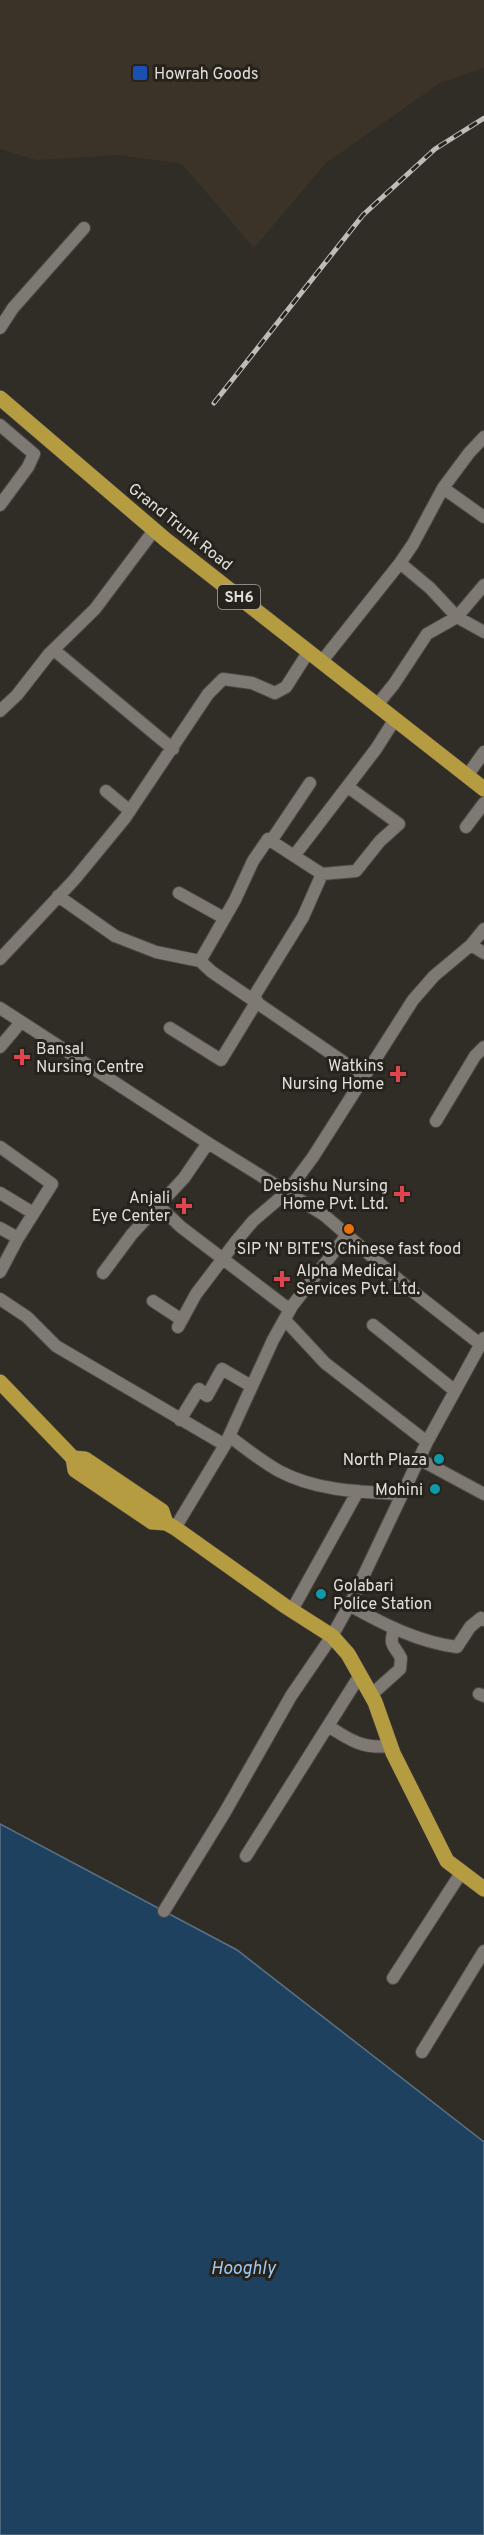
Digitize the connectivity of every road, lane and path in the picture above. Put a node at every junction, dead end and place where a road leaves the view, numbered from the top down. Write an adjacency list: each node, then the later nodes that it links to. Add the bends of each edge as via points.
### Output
1 (84, 228): 2 (street)
2 (0, 328)
3 (0, 398): 9 (main road, Grand Trunk Road / SH6)
4 (0, 425): 7 (street, via 34,454)
5 (484, 437): 6 (street)
6 (443, 488): 8 (street); 10 (street)
7 (0, 505)
8 (484, 516)
9 (155, 529): 14 (street, via 94,609); 15 (main road, Grand Trunk Road / SH6)
10 (400, 563): 12 (street); 16 (street)
11 (484, 585): 12 (street)
12 (457, 617): 13 (street); 17 (street, via 427,634)
13 (484, 632)
14 (54, 650): 18 (street); 20 (street)
15 (309, 651): 16 (main road, Grand Trunk Road / SH6); 20 (street, via 286,687 275,693 252,683 224,679 208,694)
16 (322, 661): 17 (main road, Grand Trunk Road / SH6)
17 (377, 705): 19 (main road, Grand Trunk Road / SH6)
18 (0, 711)
19 (395, 719): 22 (main road, Grand Trunk Road / SH6); 24 (street)
20 (173, 749): 28 (street)
21 (484, 752): 22 (street)
22 (467, 776): 25 (main road, Grand Trunk Road / SH6)
23 (310, 783): 30 (street)
24 (348, 787): 31 (street); 32 (street, via 399,824 356,871)
25 (484, 789)
26 (106, 791): 28 (street)
27 (484, 803): 29 (street)
28 (130, 811): 34 (street)
29 (466, 827)
30 (272, 841): 31 (street); 35 (street, via 268,839 253,861)
31 (294, 856): 32 (street)
32 (322, 874): 41 (street, via 303,917)
33 (179, 893): 35 (street)
34 (58, 897): 39 (street); 40 (street, via 115,936 156,952)
35 (224, 918): 40 (street)
36 (484, 929): 37 (street)
37 (471, 945): 38 (street); 47 (street, via 413,1000)
38 (484, 953)
39 (0, 959)
40 (200, 961): 41 (street)
41 (255, 1000): 44 (street, via 221,1060); 47 (street)
42 (0, 1008): 43 (street)
43 (21, 1023): 45 (street); 49 (street)
44 (170, 1028)
45 (0, 1047)
46 (484, 1047): 48 (street)
47 (364, 1076): 51 (street, via 314,1157)
48 (436, 1121)
49 (208, 1143): 51 (street); 53 (street, via 184,1178)
50 (0, 1147): 54 (street, via 52,1184)
51 (287, 1192): 56 (street); 58 (street, via 253,1221)
52 (0, 1193): 54 (street)
53 (158, 1205): 58 (street); 60 (street)
54 (33, 1213): 57 (street)
55 (0, 1228): 57 (street)
56 (347, 1235): 63 (street); 65 (street, via 406,1286)
57 (18, 1238): 59 (street)
58 (223, 1258): 62 (street, via 180,1324); 63 (street)
59 (0, 1272)
60 (102, 1273)
61 (0, 1299): 69 (street, via 27,1317 56,1346)
62 (153, 1301)
63 (287, 1315): 67 (street); 71 (street, via 325,1363)
64 (373, 1325): 68 (street)
65 (482, 1341): 68 (street)
66 (0, 1382): 76 (main road, via 73,1458 85,1459 162,1511)
67 (251, 1386): 69 (street, via 222,1369 207,1396 199,1389); 70 (street)
68 (454, 1390): 71 (street)
69 (180, 1420): 70 (street)
70 (227, 1440): 73 (street, via 279,1471 315,1484); 76 (street)
71 (427, 1442): 72 (street)
72 (418, 1460): 74 (street); 75 (street)
73 (358, 1491): 74 (street); 78 (street)
74 (402, 1494): 77 (street)
75 (484, 1494)
76 (171, 1526): 78 (main road)
77 (349, 1605): 80 (street); 81 (street)
78 (292, 1610): 81 (main road)
79 (484, 1620): 80 (street, via 480,1618 470,1627 457,1647)
80 (394, 1629): 83 (street, via 390,1641 401,1658 400,1670)
81 (332, 1636): 82 (main road); 89 (street, via 291,1696)
82 (360, 1675): 83 (main road); 84 (street)
83 (371, 1695): 85 (main road)
84 (328, 1726): 85 (street, via 358,1745); 86 (street)
85 (390, 1746): 87 (main road, via 447,1861)
86 (246, 1856)
87 (461, 1873): 88 (main road); 91 (street)
88 (484, 1889)
89 (164, 1911)
90 (484, 1951): 92 (street)
91 (393, 1978)
92 (422, 2052)

